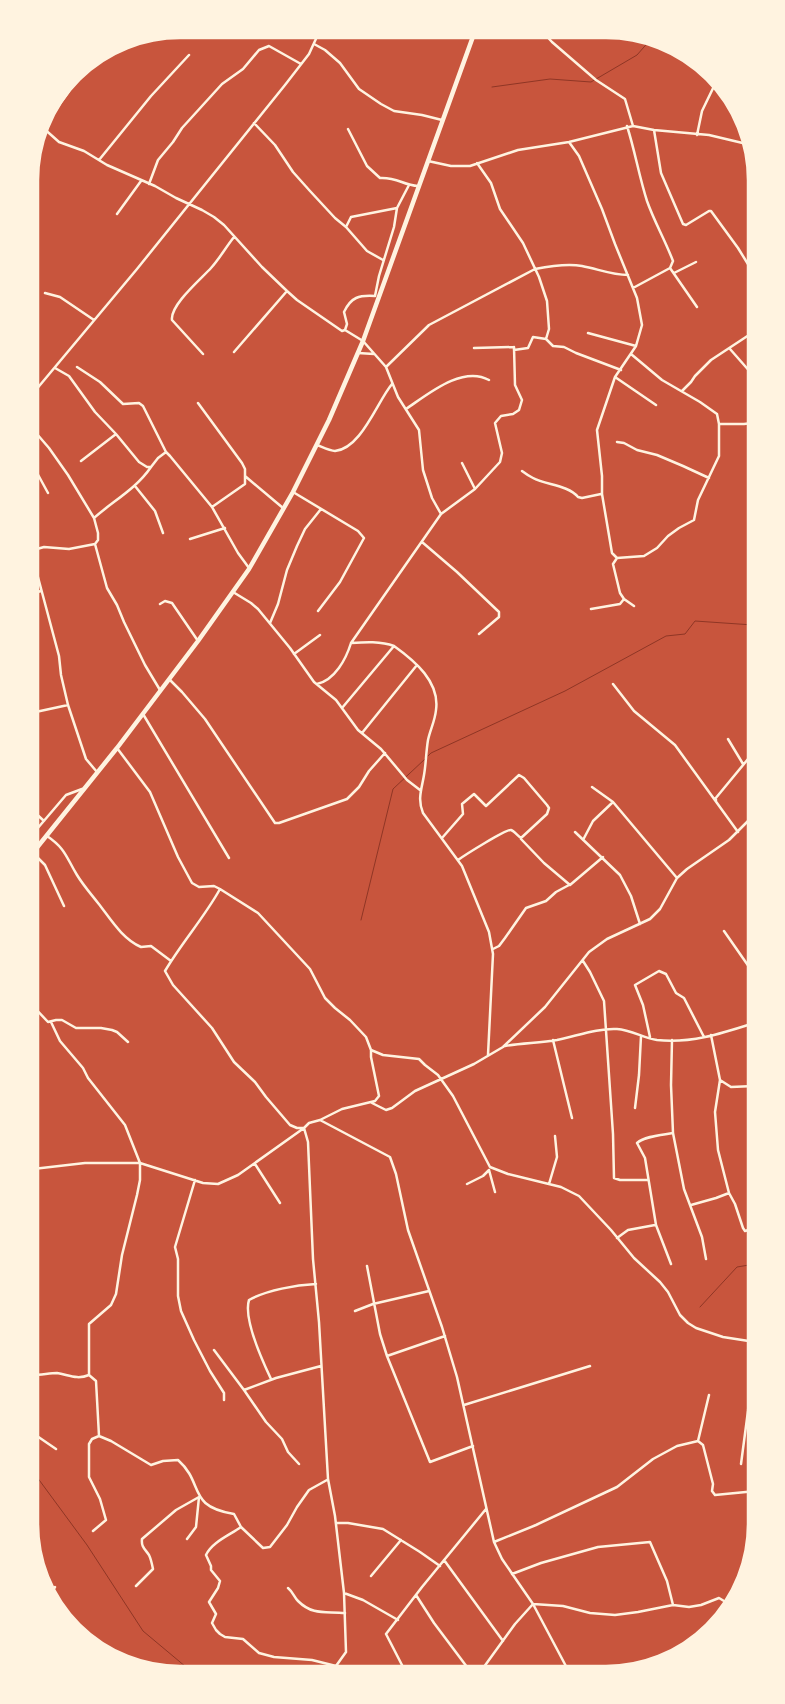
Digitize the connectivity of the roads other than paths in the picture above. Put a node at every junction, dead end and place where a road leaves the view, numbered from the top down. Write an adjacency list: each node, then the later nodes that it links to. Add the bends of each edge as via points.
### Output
1 (317, 38): 4 (street)
2 (472, 38): 8 (main road)
3 (548, 38): 11 (street, via 596,80 625,99)
4 (314, 44): 6 (street); 8 (street, via 340,63 359,89 381,104 394,111)
5 (189, 55): 18 (street)
6 (301, 64): 9 (street); 22 (street, via 269,46 259,50 182,128 158,160)
7 (713, 87): 15 (street, via 702,110)
8 (443, 120): 19 (main road)
9 (254, 123): 25 (street); 28 (street, via 275,144 293,172)
10 (627, 126): 11 (street); 16 (street); 33 (street, via 639,177 672,261)
11 (633, 126): 13 (street)
12 (348, 129): 23 (street, via 367,166 375,174)
13 (654, 130): 15 (street); 32 (street, via 661,173 683,224 686,226 712,212)
14 (46, 131): 18 (street, via 59,142)
15 (697, 135): 17 (street)
16 (569, 142): 20 (street, via 518,150); 36 (street, via 579,156)
17 (743, 143)
18 (99, 160): 21 (street)
19 (428, 161): 20 (street, via 451,166); 24 (main road)
20 (477, 164): 34 (street, via 491,183 500,209 523,243)
21 (141, 181): 22 (street); 27 (street)
22 (149, 184): 25 (street)
23 (409, 185): 24 (street); 26 (street)
24 (418, 186): 40 (main road)
25 (188, 204): 29 (street, via 224,225); 42 (street)
26 (397, 208): 28 (street, via 351,218); 30 (street)
27 (117, 214)
28 (346, 227): 30 (street, via 367,251)
29 (234, 237): 38 (street); 54 (street, via 180,301 172,316)
30 (383, 260): 40 (street)
31 (696, 262): 35 (street)
32 (748, 263)
33 (670, 268): 35 (street); 37 (street)
34 (535, 269): 36 (street, via 573,265); 46 (street, via 546,300 549,329); 58 (street, via 429,325)
35 (674, 273): 41 (street)
36 (628, 275): 37 (street)
37 (633, 288): 48 (street, via 642,325)
38 (287, 291): 43 (street, via 336,328); 52 (street)
39 (45, 293): 42 (street, via 60,297)
40 (377, 296): 43 (street, via 358,296 353,300 344,312); 47 (main road)
41 (697, 307)
42 (94, 320): 59 (street)
43 (345, 330): 47 (street)
44 (588, 333): 48 (street)
45 (748, 336): 51 (street)
46 (546, 339): 50 (street, via 533,337 528,348); 61 (street, via 553,346 564,347)
47 (363, 341): 53 (main road); 55 (street)
48 (636, 346): 56 (street)
49 (474, 348): 50 (street)
50 (514, 348): 85 (street, via 515,385 522,400 519,410 501,416 495,423 502,454 500,462)
51 (730, 349): 60 (street); 66 (street, via 711,360)
52 (234, 352)
53 (358, 353): 55 (street); 75 (main road)
54 (203, 354)
55 (374, 354): 58 (street)
56 (631, 354): 61 (street); 66 (street, via 662,380)
57 (77, 366): 76 (street, via 123,404 143,406)
58 (386, 367): 64 (street)
59 (55, 368): 65 (street); 72 (street, via 69,376)
60 (748, 369)
61 (621, 370): 62 (street)
62 (615, 377): 68 (street); 88 (street, via 597,430)
63 (489, 380): 69 (street, via 483,376 454,379)
64 (392, 384): 69 (street); 75 (street, via 352,443 334,451)
65 (38, 388)
66 (682, 391): 70 (street, via 717,414)
67 (198, 403): 82 (street, via 242,464)
68 (656, 405)
69 (406, 409): 92 (street, via 419,430 423,470 432,498)
70 (719, 424): 71 (street); 83 (street, via 719,456)
71 (748, 424)
72 (116, 434): 77 (street); 79 (street, via 139,462)
73 (38, 435): 93 (street, via 68,475)
74 (617, 442): 83 (street, via 688,467)
75 (317, 445): 86 (main road)
76 (166, 452): 79 (street); 89 (street)
77 (80, 461)
78 (462, 463): 85 (street)
79 (151, 467): 84 (street)
80 (522, 472): 88 (street, via 566,489 578,498)
81 (38, 475): 87 (street)
82 (245, 476): 89 (street, via 243,485); 90 (street)
83 (709, 478): 100 (street, via 692,522 679,528 644,556)
84 (135, 486): 93 (street); 95 (street, via 155,511)
85 (475, 489): 92 (street)
86 (293, 492): 90 (main road); 91 (street)
87 (48, 493)
88 (602, 494): 100 (street, via 612,553)
89 (212, 507): 94 (street)
90 (284, 509): 101 (main road)
91 (321, 509): 110 (street, via 364,538 340,582); 111 (street, via 305,529 297,546)
92 (442, 514): 97 (street)
93 (94, 518): 98 (street, via 98,533)
94 (225, 528): 96 (street); 101 (street)
95 (162, 533)
96 (190, 539)
97 (422, 542): 112 (street, via 499,612 499,617); 115 (street)
98 (95, 544): 99 (street); 122 (street, via 107,588)
99 (38, 549)
100 (617, 558): 106 (street, via 613,564 614,575)
101 (249, 569): 105 (main road)
102 (38, 580): 103 (street)
103 (41, 591): 104 (street); 123 (street, via 59,656)
104 (38, 592)
105 (233, 592): 111 (street, via 252,603); 114 (main road)
106 (624, 599): 108 (street); 109 (street, via 620,604)
107 (160, 604): 114 (street, via 165,601 172,603)
108 (634, 606)
109 (591, 609)
110 (318, 611)
111 (269, 624): 117 (street)
112 (479, 634)
113 (320, 635): 117 (street)
114 (198, 641): 119 (main road)
115 (351, 643): 116 (street); 120 (street, via 340,666 327,680)
116 (394, 646): 118 (street); 124 (street)
117 (294, 654): 120 (street)
118 (418, 666): 127 (street); 136 (street, via 431,682 436,707)
119 (170, 680): 122 (main road); 130 (street, via 205,719 275,823 347,799)
120 (317, 684): 124 (street)
121 (613, 684): 143 (street, via 634,710 675,745)
122 (161, 691): 126 (main road)
123 (68, 705): 125 (street); 133 (street, via 86,759)
124 (342, 708): 127 (street)
125 (38, 711)
126 (143, 714): 129 (main road); 150 (street)
127 (362, 733): 130 (street)
128 (728, 739): 132 (street)
129 (118, 748): 133 (main road); 155 (street, via 150,792 192,883 199,887)
130 (385, 753): 136 (street, via 407,780)
131 (748, 759): 132 (street)
132 (743, 764): 143 (street, via 715,799)
133 (97, 772): 135 (main road)
134 (592, 786): 137 (street)
135 (83, 789): 139 (street, via 66,796); 144 (main road)
136 (420, 790): 145 (street, via 422,813)
137 (613, 802): 147 (street, via 593,821); 153 (street)
138 (38, 815): 139 (street)
139 (44, 821): 141 (street)
140 (748, 822): 143 (street)
141 (38, 828)
142 (575, 832): 147 (street)
143 (738, 832): 153 (street)
144 (47, 836): 148 (main road); 161 (street, via 60,847 79,878 124,936 141,947 151,946)
145 (442, 838): 146 (street, via 463,814 462,804 474,794 486,806 519,775 549,808 547,814); 152 (street)
146 (521, 838): 152 (street, via 508,830); 154 (street)
147 (583, 840): 149 (street)
148 (38, 846)
149 (603, 857): 154 (street); 157 (street, via 620,875)
150 (229, 858)
151 (38, 859): 156 (street, via 45,865)
152 (458, 860): 159 (street, via 468,878)
153 (677, 878): 157 (street, via 660,910)
154 (570, 885): 159 (street, via 546,901 526,908 499,946)
155 (220, 888): 161 (street); 175 (street, via 252,907 287,942 310,969 325,998 360,1030)
156 (64, 906)
157 (640, 924): 160 (street, via 596,946)
158 (724, 931): 162 (street)
159 (493, 949): 176 (street)
160 (582, 960): 166 (street, via 604,1001); 174 (street, via 545,1007)
161 (171, 961): 184 (street, via 166,974 212,1028 234,1062 256,1082 290,1125)
162 (747, 965)
163 (38, 1011): 164 (street)
164 (51, 1022): 173 (street, via 62,1020 76,1028 112,1030); 187 (street, via 64,1047 125,1125)
165 (747, 1025): 167 (street)
166 (607, 1030): 168 (street, via 616,1029); 171 (street); 192 (street, via 614,1178)
167 (711, 1035): 170 (street); 178 (street)
168 (641, 1036): 169 (street); 181 (street)
169 (650, 1037): 170 (street, via 635,985 659,971 666,974 676,993 684,998); 172 (street)
170 (704, 1037): 172 (street)
171 (553, 1040): 174 (street); 182 (street)
172 (672, 1040): 185 (street)
173 (128, 1042)
174 (503, 1047): 176 (street)
175 (371, 1050): 177 (street, via 383,1055 419,1059); 180 (street, via 379,1096)
176 (488, 1056): 177 (street)
177 (442, 1079): 180 (street, via 415,1091 386,1110); 190 (street)
178 (720, 1080): 179 (street, via 731,1087); 196 (street, via 715,1112 718,1150)
179 (747, 1086)
180 (370, 1103): 183 (street, via 342,1109)
181 (634, 1108)
182 (572, 1118)
183 (320, 1120): 184 (street); 206 (street, via 390,1157 408,1230)
184 (304, 1128): 188 (street); 205 (street, via 308,1142)
185 (673, 1133): 192 (street, via 637,1143 645,1158); 198 (street, via 684,1189)
186 (555, 1136): 194 (street, via 557,1158)
187 (140, 1163): 189 (street); 191 (street); 216 (street, via 140,1180 116,1294 111,1305 89,1324)
188 (254, 1164): 191 (street, via 225,1182 211,1184); 197 (street)
189 (38, 1169)
190 (489, 1169): 193 (street); 194 (street); 195 (street)
191 (195, 1180): 220 (street, via 175,1247 178,1296 194,1340 224,1393)
192 (648, 1180): 199 (street)
193 (467, 1184)
194 (550, 1184): 201 (street, via 579,1196)
195 (495, 1192)
196 (729, 1193): 198 (street); 200 (street, via 743,1228)
197 (280, 1203)
198 (691, 1205): 202 (street)
199 (656, 1225): 201 (street, via 628,1230); 203 (street)
200 (747, 1230)
201 (617, 1238): 210 (street, via 660,1282 688,1323 696,1328)
202 (706, 1259)
203 (672, 1264)
204 (366, 1266): 207 (street)
205 (316, 1284): 213 (street); 217 (street, via 275,1290 249,1300 249,1323)
206 (429, 1291): 207 (street); 209 (street)
207 (373, 1304): 208 (street); 212 (street)
208 (355, 1311)
209 (445, 1336): 212 (street); 221 (street)
210 (747, 1341)
211 (214, 1350): 218 (street)
212 (388, 1356): 226 (street, via 430,1462)
213 (321, 1366): 217 (street); 230 (street)
214 (590, 1366): 221 (street)
215 (38, 1375): 216 (street)
216 (89, 1375): 223 (street, via 96,1381)
217 (270, 1379): 218 (street)
218 (244, 1390): 228 (street)
219 (709, 1395): 225 (street)
220 (224, 1400)
221 (464, 1405): 226 (street)
222 (747, 1418): 229 (street)
223 (99, 1436): 232 (street, via 151,1465 178,1460 188,1469); 236 (street, via 89,1444 89,1477 106,1520)
224 (38, 1437): 227 (street)
225 (698, 1441): 231 (street, via 704,1448 712,1492 715,1495); 239 (street, via 677,1446 653,1459 617,1487)
226 (473, 1446): 233 (street)
227 (56, 1448)
228 (299, 1464)
229 (741, 1464)
230 (328, 1479): 234 (street); 235 (street, via 309,1490 270,1547 262,1548)
231 (747, 1492)
232 (199, 1497): 235 (street, via 207,1506 234,1514); 237 (street, via 196,1527); 244 (street, via 176,1510 142,1539 140,1542 150,1557 153,1569)
233 (486, 1509): 239 (street); 240 (street)
234 (336, 1523): 238 (street, via 383,1529); 246 (street)
235 (242, 1528): 254 (street, via 214,1544 206,1555 210,1570 220,1581 209,1602 216,1614 212,1623 216,1630 224,1637 243,1639 259,1653)
236 (93, 1531)
237 (187, 1539)
238 (402, 1540): 241 (street); 243 (street)
239 (494, 1542): 242 (street)
240 (444, 1560): 241 (street); 253 (street)
241 (440, 1566): 247 (street)
242 (512, 1574): 249 (street); 250 (street, via 598,1547 650,1542 667,1581)
243 (371, 1576)
244 (136, 1586)
245 (288, 1588): 251 (street, via 313,1612)
246 (344, 1593): 251 (street); 252 (street)
247 (416, 1595): 252 (street); 256 (street)
248 (725, 1601): 250 (street, via 719,1598 702,1605)
249 (533, 1604): 250 (street, via 615,1615); 253 (street); 258 (street)
250 (673, 1606)
251 (345, 1612): 254 (street, via 346,1652)
252 (398, 1620): 255 (street, via 386,1634)
253 (503, 1641): 257 (street)
254 (336, 1666)
255 (402, 1666)
256 (466, 1666)
257 (485, 1666)
258 (566, 1666)

